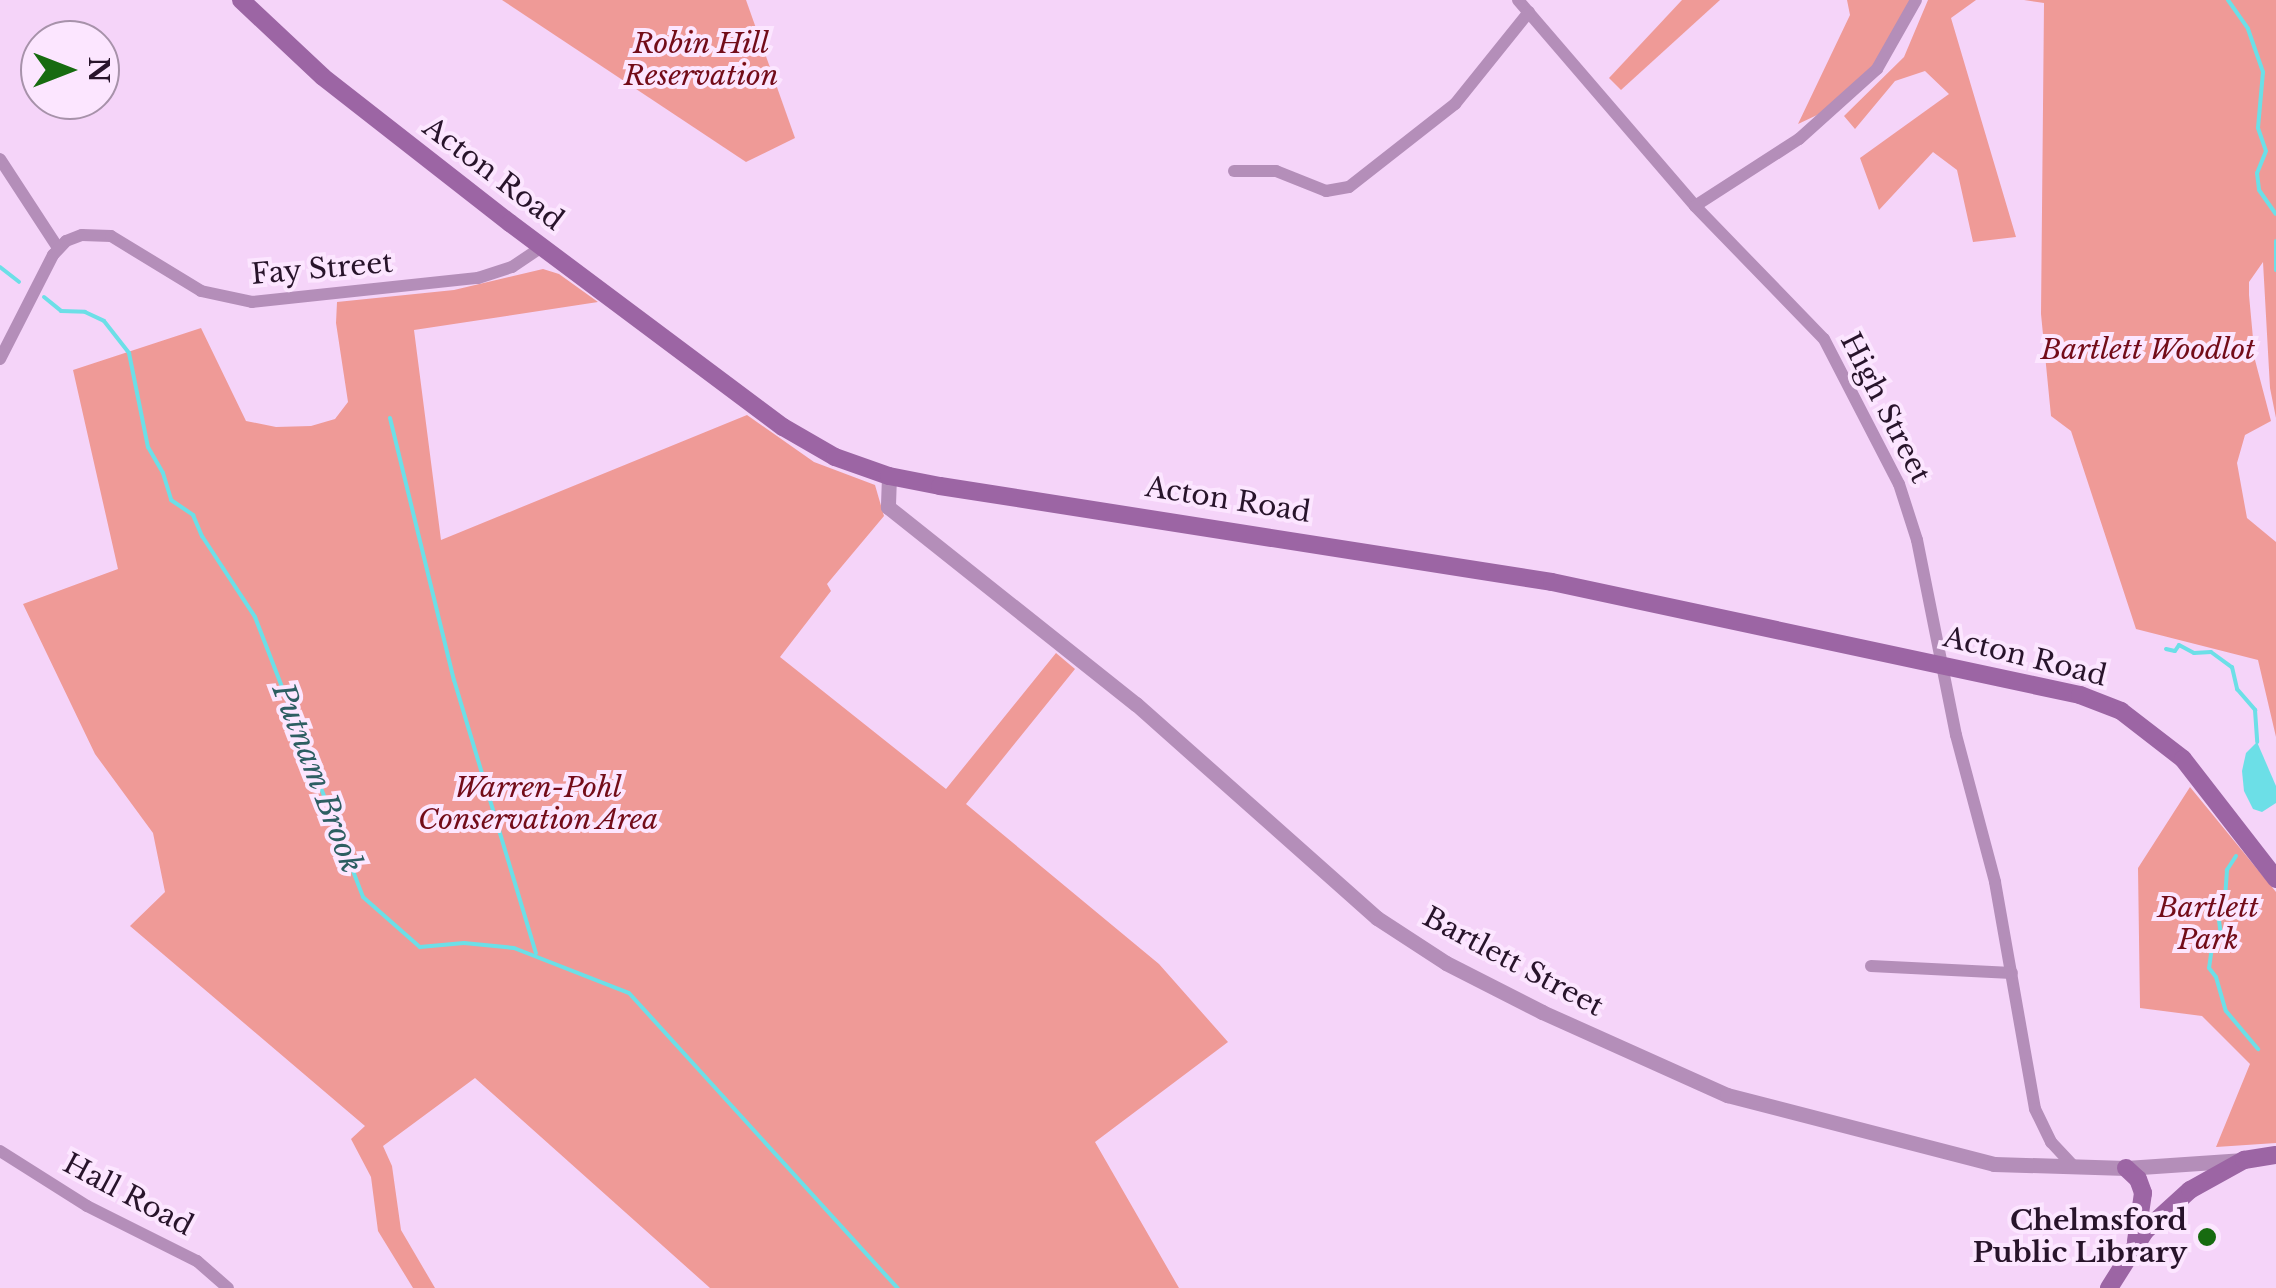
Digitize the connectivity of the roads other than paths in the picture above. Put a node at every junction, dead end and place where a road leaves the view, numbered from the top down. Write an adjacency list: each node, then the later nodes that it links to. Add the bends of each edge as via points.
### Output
1 (241, 0): 8 (main road, Acton Road, via 323,77)
2 (1518, 0): 4 (street, High Street)
3 (1916, 0): 7 (street, via 1877,69 1799,139)
4 (1529, 12): 6 (street, via 1455,104 1349,187 1326,190 1276,171); 7 (street, High Street)
5 (0, 158): 9 (street)
6 (1234, 171)
7 (1695, 206): 12 (street, High Street, via 1824,338 1847,380 1899,484)
8 (542, 247): 9 (street, Fay Street, via 478,278 252,302 201,290 111,236 82,236); 11 (main road, Acton Road, via 782,427)
9 (58, 248): 10 (street)
10 (0, 359)
11 (889, 476): 12 (main road, Acton Road, via 1534,579); 19 (street, Bartlett Street, via 888,508 1136,704 1377,918 1446,962 1647,1063 1727,1095 1994,1164)
12 (1944, 664): 13 (main road, Acton Road, via 2080,695 2122,712 2183,759); 15 (street, High Street)
13 (2276, 879)
14 (1871, 966): 15 (street)
15 (2012, 973): 19 (street, High Street, via 2035,1109 2051,1142)
16 (0, 1151): 22 (street, Hall Road, via 87,1206 188,1256)
17 (2276, 1155): 18 (main road, Bartlett Street)
18 (2244, 1160): 20 (street, Bartlett Street); 21 (main road, via 2190,1190)
19 (2074, 1167): 20 (street, Bartlett Street)
20 (2126, 1168): 21 (main road, via 2143,1193)
21 (2135, 1246): 23 (main road)
22 (228, 1288)
23 (2109, 1288)

